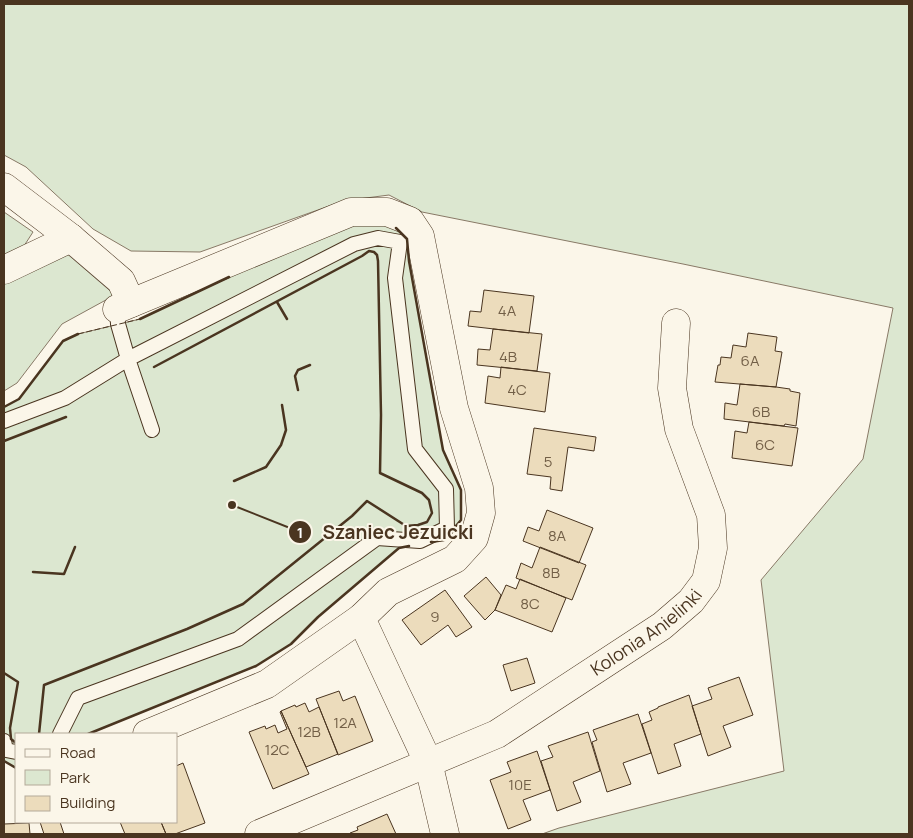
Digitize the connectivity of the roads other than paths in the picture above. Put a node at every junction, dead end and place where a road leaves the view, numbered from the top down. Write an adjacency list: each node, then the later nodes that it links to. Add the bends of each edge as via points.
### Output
1 (4, 187): 2 (street)
2 (71, 238): 3 (street); 4 (street, via 121,281)
3 (4, 270)
4 (124, 306): 6 (lane, via 118,324); 9 (street, via 351,212 387,212 410,221 420,236 454,408 479,488 481,513 474,538 455,559 388,592)
5 (676, 323): 14 (street, Kolonia Anielinki, via 672,388 679,429 711,516 713,548 706,581 691,601 662,626 496,734)
6 (128, 359): 7 (lane, via 65,398); 8 (lane); 10 (lane, via 354,244 378,238 400,242 395,278 415,449 446,489 447,528 420,541 377,538 238,639 78,698)
7 (4, 420)
8 (152, 430)
9 (361, 618): 11 (street, via 266,684); 14 (street)
10 (60, 733)
11 (149, 733)
12 (4, 741): 13 (lane, via 6,750)
13 (15, 752)
14 (428, 762): 15 (street, Kolonia Anielinki); 16 (street)
15 (259, 834)
16 (445, 834)

